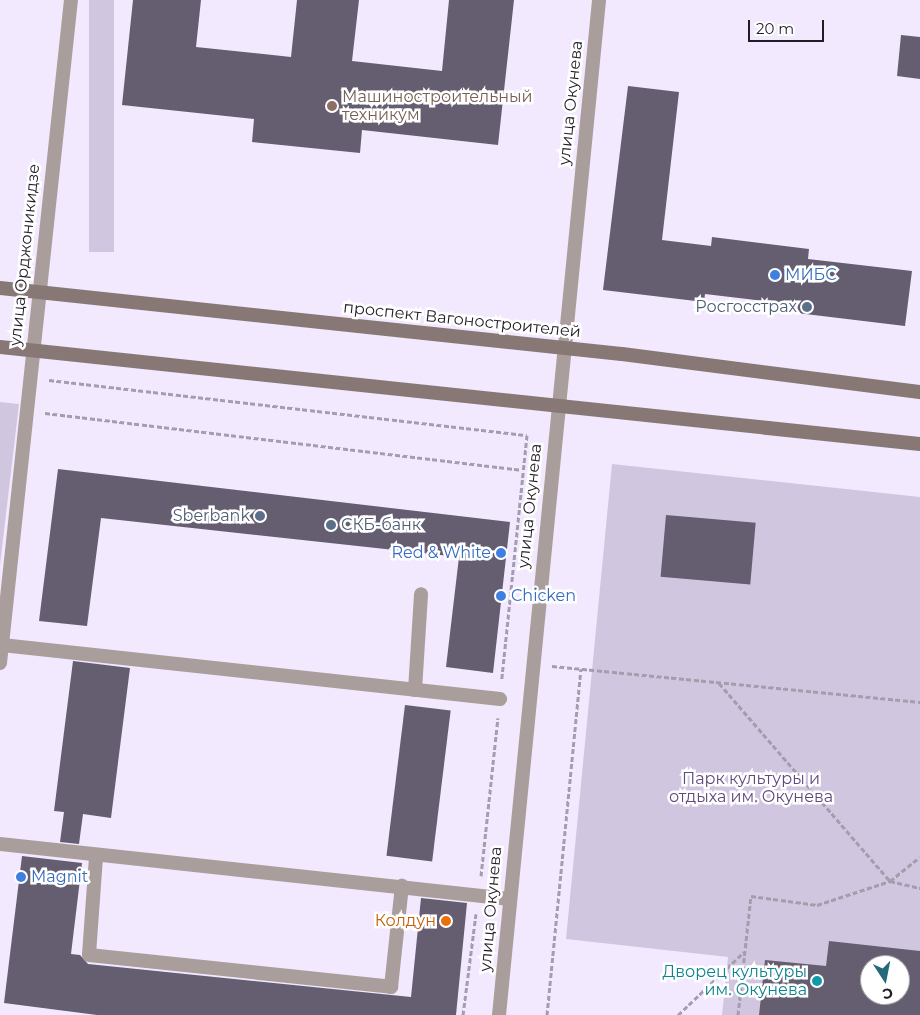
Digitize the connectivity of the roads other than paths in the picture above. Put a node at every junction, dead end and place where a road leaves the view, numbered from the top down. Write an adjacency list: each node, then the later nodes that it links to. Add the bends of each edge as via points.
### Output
1 (70, 0): 4 (street, улица Орджоникидзе)
2 (599, 0): 6 (street, улица Окунева)
3 (0, 288): 4 (main road, проспект Вагоностроителей)
4 (39, 292): 6 (main road, проспект Вагоностроителей); 7 (street, улица Орджоникидзе)
5 (0, 347): 7 (main road)
6 (564, 348): 8 (main road, проспект Вагоностроителей); 9 (street, улица Окунева)
7 (33, 351): 9 (main road); 12 (street, улица Орджоникидзе)
8 (920, 392)
9 (557, 406): 10 (main road); 19 (street, улица Окунева)
10 (920, 444)
11 (421, 594): 14 (street)
12 (2, 644): 13 (street, улица Орджоникидзе); 14 (street)
13 (0, 663)
14 (415, 690): 15 (street)
15 (500, 699)
16 (0, 844): 17 (street)
17 (96, 857): 18 (street); 18 (street, via 89,955 391,987)
18 (402, 886): 19 (street)
19 (510, 899): 20 (street, улица Окунева)
20 (499, 1015)

